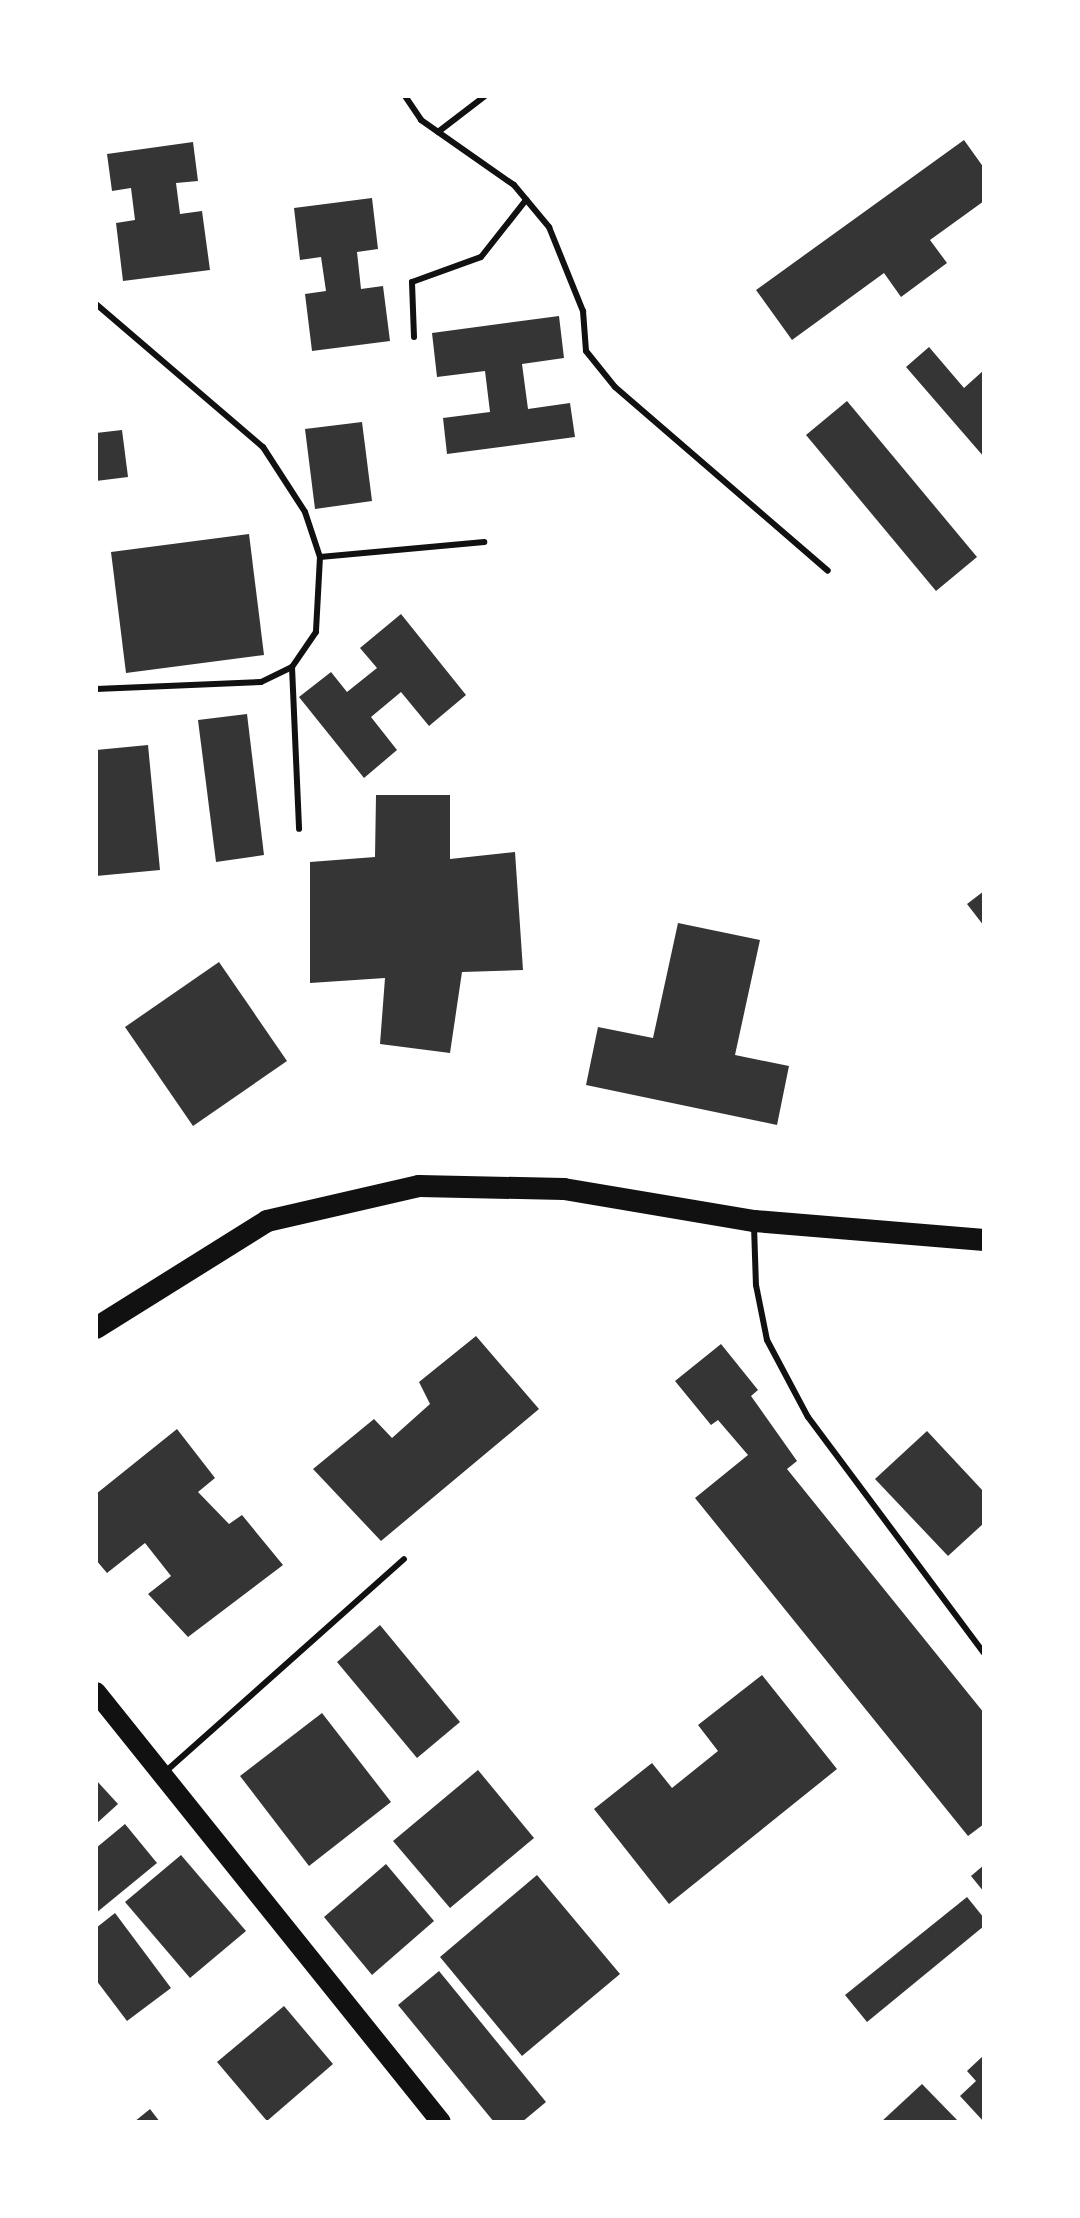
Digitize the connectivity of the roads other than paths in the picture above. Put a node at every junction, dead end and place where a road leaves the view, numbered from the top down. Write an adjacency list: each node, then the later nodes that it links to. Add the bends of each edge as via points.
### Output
1 (405, 96): 3 (lane, via 421,120)
2 (485, 96): 3 (lane)
3 (438, 132): 4 (lane, via 514,185)
4 (526, 200): 6 (lane, via 481,257 412,282); 9 (lane, via 549,227 583,311 586,351 615,387)
5 (96, 304): 8 (lane, via 263,447 305,512)
6 (414, 337)
7 (484, 542): 8 (lane)
8 (320, 557): 10 (lane, via 316,632)
9 (828, 571)
10 (292, 667): 11 (lane, via 261,682); 12 (lane)
11 (96, 689)
12 (299, 829)
13 (754, 1221): 14 (highway); 15 (highway, via 564,1189 419,1186 267,1221); 17 (lane, via 756,1285 767,1340 794,1392)
14 (984, 1240)
15 (96, 1328)
16 (404, 1559): 19 (lane)
17 (984, 1653)
18 (96, 1692): 19 (main road)
19 (162, 1775): 20 (main road)
20 (441, 2122)

